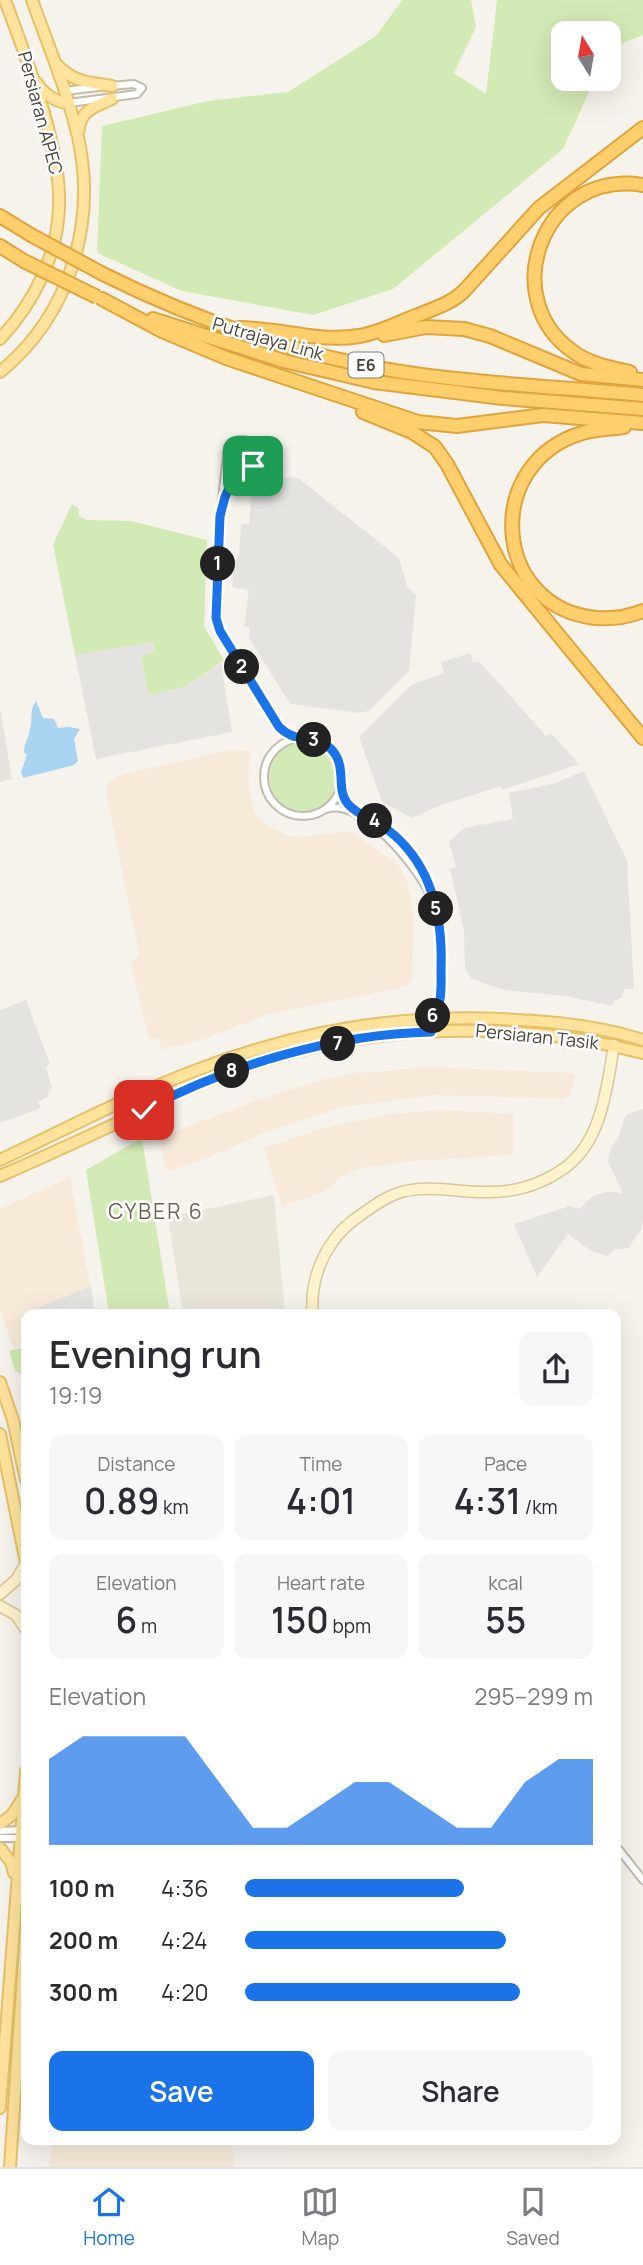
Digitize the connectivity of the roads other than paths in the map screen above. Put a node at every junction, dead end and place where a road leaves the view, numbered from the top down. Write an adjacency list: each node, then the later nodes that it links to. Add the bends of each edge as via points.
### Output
1 (5, 0): 4 (main road, Persiaran APEC)
2 (32, 0): 3 (main road, Persiaran APEC)
3 (54, 62): 5 (main road, via 72,78); 6 (main road, Persiaran APEC)
4 (32, 72): 7 (main road, via 41,90); 11 (main road, Persiaran APEC)
5 (112, 86): 6 (street); 8 (street, via 142,88 137,94)
6 (64, 91): 7 (main road); 9 (main road, Persiaran APEC)
7 (55, 99): 9 (main road); 11 (main road)
8 (112, 99): 9 (street); 12 (main road, via 79,119)
9 (69, 103): 12 (main road, Persiaran APEC)
10 (643, 128): 18 (highway, via 539,208 450,301 359,336 335,338)
11 (48, 132): 19 (main road, Persiaran APEC, via 58,182 56,230 34,293)
12 (78, 138): 20 (main road, Persiaran APEC, via 85,196 78,251 40,330)
13 (643, 185): 22 (highway, via 618,184 590,191 564,207 546,229 535,269 539,306 556,337 574,353)
14 (0, 216): 17 (highway, Putrajaya Link / E6, bridge, via 103,274)
15 (0, 246): 16 (highway, Putrajaya Link / E6, bridge)
16 (99, 298): 21 (highway, via 162,331); 24 (highway, Putrajaya Link / E6, via 245,350 374,382)
17 (227, 328): 18 (highway); 23 (highway, Putrajaya Link / E6, via 392,370)
18 (263, 328): 22 (highway, via 337,343 450,327 479,332 581,374)
19 (0, 339)
20 (0, 372)
21 (266, 372): 25 (highway, via 409,420 441,425 543,415); 31 (highway, via 405,429 435,447 506,573)
22 (643, 379)
23 (643, 395)
24 (643, 409)
25 (643, 423): 29 (highway, via 593,430 542,456 524,477 514,500 513,543 522,568 537,589 558,606 579,615 613,618)
26 (226, 456): 27 (street, via 233,467); 27 (street, via 234,441 249,441 257,452 256,462); 28 (street)
27 (249, 468): 28 (street, via 228,490)
28 (220, 516): 30 (street, via 218,625)
29 (643, 611)
30 (279, 727): 32 (street); 33 (street)
31 (643, 738)
32 (294, 739): 33 (street); 34 (street, via 313,739 329,748)
33 (283, 744): 35 (street, via 265,768 269,795 290,813 306,816)
34 (342, 775): 35 (street, via 335,799); 36 (street, via 348,805 390,832 407,850 422,868)
35 (321, 811): 36 (street, via 340,807 385,834 416,870)
36 (435, 906): 37 (street, via 442,952)
37 (443, 1014): 38 (main road, Persiaran Tasik); 39 (street); 41 (main road, Persiaran Tasik, via 564,1023)
38 (431, 1019): 40 (street); 45 (main road, Persiaran Tasik, via 298,1037 242,1054 168,1082)
39 (447, 1031): 40 (main road, Persiaran Tasik); 42 (main road, Persiaran Tasik, via 545,1035)
40 (431, 1032): 44 (main road, Persiaran Tasik, via 332,1045 236,1070)
41 (643, 1040)
42 (614, 1045): 43 (main road, Persiaran Tasik); 48 (street, via 603,1107 584,1146 568,1166 519,1189 421,1189 380,1201 348,1223 329,1247 315,1282)
43 (643, 1053)
44 (73, 1144): 46 (main road); 47 (main road)
45 (0, 1160)
46 (0, 1176)
47 (0, 1181)
48 (313, 1309)
49 (0, 1382): 51 (main road)
50 (0, 1434): 52 (main road)
51 (21, 1457)
52 (21, 1538)
53 (21, 1572): 54 (street)
54 (0, 1594)
55 (0, 1606): 56 (street)
56 (21, 1622)
57 (21, 1801): 58 (main road)
58 (0, 1824)
59 (0, 1831): 60 (street)
60 (21, 1834)
61 (21, 1834): 62 (street)
62 (0, 1838)
63 (0, 1848): 67 (main road, via 11,1862)
64 (621, 1852): 66 (street)
65 (21, 1855): 67 (main road)
66 (643, 1880)
67 (16, 1890): 69 (main road)
68 (21, 2005): 70 (main road)
69 (0, 2108)
70 (10, 2167)

